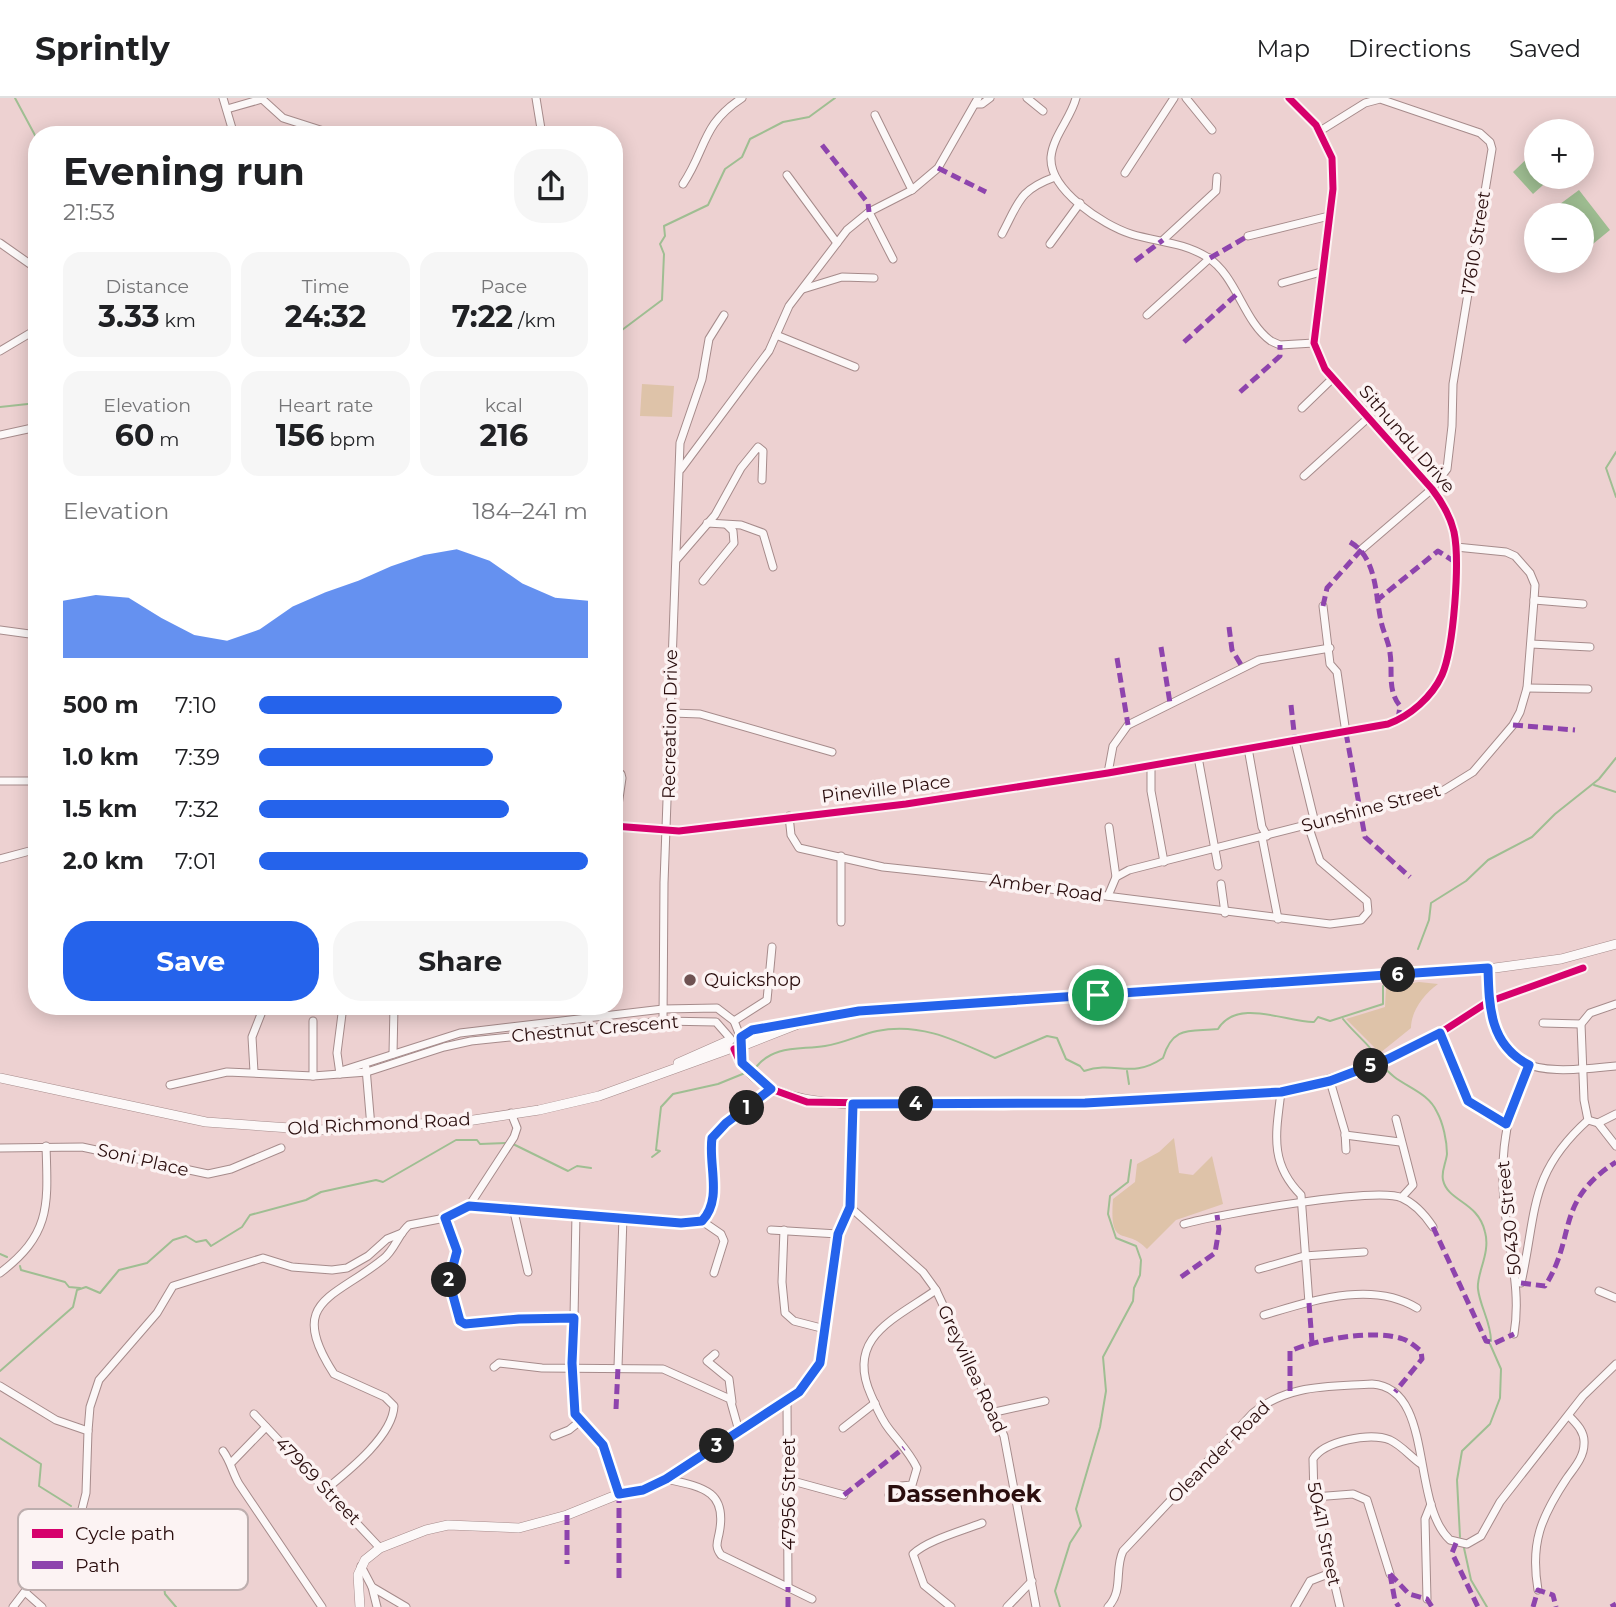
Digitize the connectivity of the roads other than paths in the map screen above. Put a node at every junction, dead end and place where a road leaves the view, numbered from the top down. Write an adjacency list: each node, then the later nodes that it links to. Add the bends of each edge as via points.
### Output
1 (223, 98): 11 (street)
2 (536, 98): 16 (street)
3 (742, 98): 23 (street, via 718,116)
4 (990, 98): 10 (street, via 982,104)
5 (1027, 98): 12 (street)
6 (1076, 98): 21 (street, via 1053,146)
7 (1174, 98): 19 (street)
8 (1186, 98): 17 (street)
9 (1289, 98): 18 (street)
10 (977, 101): 24 (street, via 937,168)
11 (227, 109): 14 (street); 15 (street, via 262,99 283,118)
12 (1043, 111)
13 (875, 115): 24 (street)
14 (232, 126)
15 (308, 126)
16 (541, 126)
17 (1212, 131)
18 (1320, 131): 27 (street, via 1332,158); 56 (street, 17610 Street, via 1365,103 1380,99 1485,135 1492,149 1455,368 1448,464)
19 (1125, 173)
20 (786, 175): 32 (street)
21 (1055, 177): 25 (street, via 1062,190); 28 (street, via 1024,192)
22 (1217, 177): 30 (street, via 1216,191)
23 (683, 184)
24 (912, 190): 26 (street)
25 (1080, 203): 30 (street, via 1126,232); 33 (street)
26 (869, 212): 32 (street); 35 (street)
27 (1329, 216): 29 (street); 37 (street)
28 (1002, 234)
29 (1248, 236)
30 (1163, 240): 34 (street)
31 (0, 243): 36 (street)
32 (837, 243): 40 (street)
33 (1050, 244)
34 (1210, 258): 42 (street); 45 (street, via 1265,337 1280,345)
35 (893, 259)
36 (28, 263)
37 (1321, 272): 39 (street); 45 (street)
38 (874, 278): 40 (street, via 842,277 808,285)
39 (1282, 283)
40 (799, 292): 44 (street)
41 (724, 315): 53 (street, Recreation Drive, via 709,339 702,379 680,443)
42 (1147, 315)
43 (28, 334): 46 (street)
44 (776, 335): 47 (street); 53 (street, via 757,368)
45 (1314, 342): 48 (street, Sithundu Drive)
46 (0, 351)
47 (855, 367)
48 (1333, 378): 49 (street); 50 (street, Sithundu Drive)
49 (1302, 408)
50 (1368, 418): 54 (street); 56 (street, Sithundu Drive)
51 (28, 429): 52 (street)
52 (0, 435)
53 (680, 469): 61 (street, Recreation Drive)
54 (1304, 476)
55 (762, 480): 57 (street, via 764,451 758,447)
56 (1432, 489): 59 (street, Sithundu Drive, via 1445,506); 60 (street)
57 (707, 523): 58 (street); 61 (street)
58 (727, 525): 62 (street, via 762,533); 63 (street, via 734,542)
59 (1456, 547): 64 (street, Sunshine Street, via 1515,556 1530,573); 75 (street, Sithundu Drive, via 1448,653 1441,676 1411,713 1388,724)
60 (1362, 549)
61 (676, 559): 74 (street, Recreation Drive)
62 (773, 567)
63 (702, 581)
64 (1534, 600): 65 (street); 69 (street, Sunshine Street)
65 (1583, 604)
66 (1323, 606): 71 (street)
67 (0, 630): 68 (street)
68 (28, 634)
69 (1531, 644): 70 (street); 72 (street, Sunshine Street)
70 (1590, 647)
71 (1330, 648): 75 (street); 81 (street, via 1259,660 1128,724 1113,746)
72 (1527, 688): 73 (street); 85 (street, Sunshine Street, via 1513,725 1460,782)
73 (1588, 690)
74 (672, 713): 78 (street, via 700,714); 88 (street, Recreation Drive)
75 (1346, 733): 76 (street, Sithundu Drive)
76 (1295, 741): 77 (street, Sithundu Drive); 85 (street)
77 (1248, 748): 79 (street, Sithundu Drive); 89 (street)
78 (832, 752)
79 (1198, 757): 80 (street, Sithundu Drive); 90 (street)
80 (1151, 766): 81 (street, Sithundu Drive); 94 (street)
81 (1108, 773): 84 (street, Pineville Place, via 906,804)
82 (0, 781): 83 (street)
83 (28, 782)
84 (789, 816): 88 (street, Pineville Place); 92 (street, Amber Road, via 791,835 799,848)
85 (1312, 824): 89 (street, Sunshine Street); 100 (street, Amber Road, via 1320,861 1369,905 1367,915 1330,925)
86 (623, 827): 88 (street, Pineville Place)
87 (1109, 827): 96 (street)
88 (667, 832): 108 (street, Recreation Drive)
89 (1264, 836): 90 (street, Sunshine Street); 100 (street)
90 (1216, 849): 94 (street, Sunshine Street); 95 (street)
91 (28, 851): 93 (street)
92 (841, 856): 98 (street, Amber Road, via 883,867); 101 (street)
93 (0, 859)
94 (1164, 862): 96 (street, Sunshine Street)
95 (1218, 866)
96 (1115, 877): 98 (street)
97 (1222, 884): 99 (street)
98 (1108, 896): 99 (street, Amber Road)
99 (1225, 913): 100 (street, Amber Road)
100 (1278, 919)
101 (841, 922)
102 (1616, 944): 104 (street, Old Richmond Road, via 1561,958)
103 (772, 947): 116 (street, via 767,1000)
104 (1488, 968): 106 (street); 120 (street, Old Richmond Road, via 859,1011 764,1027)
105 (1583, 968): 106 (street)
106 (1488, 1002): 119 (street); 124 (street, via 1504,1048)
107 (1616, 1004): 118 (street, via 1590,1013)
108 (663, 1009): 109 (street, Chestnut Crescent); 115 (street, Recreation Drive); 116 (street, Chestnut Crescent, via 717,1008)
109 (623, 1014)
110 (261, 1015): 127 (street, via 252,1037)
111 (343, 1015): 129 (street, via 337,1053)
112 (394, 1015): 121 (street)
113 (610, 1015): 121 (street, Chestnut Crescent, via 460,1032)
114 (313, 1021): 130 (street)
115 (663, 1021): 120 (street, Chestnut Crescent, via 716,1022); 123 (street, Chestnut Crescent, via 492,1038)
116 (734, 1021): 120 (street)
117 (1543, 1023): 118 (street)
118 (1581, 1024): 126 (street)
119 (1440, 1033): 132 (street); 142 (street, via 1468,1101)
120 (736, 1043): 134 (street, via 742,1063); 137 (street, Old Richmond Road, via 599,1096)
121 (393, 1053): 122 (street, Chestnut Crescent); 123 (street)
122 (366, 1062): 128 (street); 129 (street, Chestnut Crescent)
123 (395, 1062): 128 (street, Chestnut Crescent)
124 (1529, 1065): 126 (street); 142 (street, 50430 Street)
125 (1616, 1066): 126 (street)
126 (1582, 1070): 140 (street)
127 (254, 1072): 130 (street, Chestnut Crescent); 133 (street, Chestnut Crescent, via 227,1072)
128 (367, 1072): 129 (street, Chestnut Crescent); 143 (street)
129 (340, 1073): 130 (street, Chestnut Crescent)
130 (313, 1076)
131 (0, 1078): 143 (street, Old Richmond Road, via 206,1122 278,1130)
132 (1330, 1081): 135 (street); 144 (street)
133 (170, 1085)
134 (771, 1089): 136 (street, via 807,1102); 159 (street, via 712,1138 714,1190)
135 (1281, 1092): 136 (street, via 1085,1103); 152 (street, via 1278,1158 1287,1181 1301,1195)
136 (853, 1104): 154 (street)
137 (511, 1113): 143 (street, Old Richmond Road, via 467,1121); 153 (street, via 516,1134)
138 (1616, 1114): 141 (street)
139 (1396, 1119): 145 (street)
140 (1588, 1120): 141 (street); 172 (street, via 1553,1160 1538,1187)
141 (1598, 1123): 147 (street)
142 (1506, 1124): 172 (street, 50430 Street, via 1502,1177)
143 (371, 1127)
144 (1345, 1135): 145 (street); 150 (street)
145 (1400, 1142): 151 (street, via 1413,1185)
146 (46, 1146): 148 (street, Soni Place, via 82,1147 208,1174); 149 (street, Soni Place); 170 (street, via 44,1222 31,1244)
147 (1616, 1146)
148 (281, 1148)
149 (0, 1149)
150 (1346, 1150)
151 (1402, 1197): 152 (street); 161 (street, via 1422,1211)
152 (1300, 1202): 160 (street); 167 (street)
153 (469, 1206): 155 (street); 158 (street)
154 (850, 1207): 165 (street); 173 (street, Greyvillea Road, via 923,1272)
155 (514, 1212): 156 (street); 169 (street)
156 (576, 1214): 157 (street); 179 (street)
157 (623, 1217): 159 (street); 186 (street)
158 (445, 1218): 164 (street, via 414,1223); 179 (street, via 457,1251 449,1281 460,1322)
159 (702, 1221): 171 (street, via 724,1241)
160 (1184, 1224)
161 (1433, 1227)
162 (771, 1230): 163 (street)
163 (784, 1230): 165 (street); 180 (street, via 785,1313 794,1321)
164 (402, 1233): 198 (street, via 340,1270 262,1258 184,1281 170,1290 159,1310 103,1375 94,1391); 206 (street, via 389,1254 330,1295 313,1319 334,1374 393,1402 394,1410 371,1450)
165 (838, 1234): 180 (street)
166 (1364, 1252): 167 (street)
167 (1304, 1256): 168 (street); 176 (street)
168 (1259, 1269)
169 (528, 1272)
170 (0, 1273)
171 (714, 1273)
172 (1519, 1282): 181 (street, 50430 Street)
173 (936, 1290): 191 (street, via 868,1342 862,1371); 192 (street, Greyvillea Road)
174 (1599, 1291): 175 (street)
175 (1616, 1298)
176 (1309, 1303): 177 (street, via 1378,1294); 178 (street)
177 (1417, 1308)
178 (1264, 1315)
179 (574, 1318): 185 (street)
180 (825, 1329): 188 (street, via 816,1372)
181 (1514, 1334)
182 (715, 1353): 190 (street, via 707,1361 729,1379)
183 (1616, 1364): 194 (street, Oleander Road, via 1592,1385)
184 (494, 1367): 185 (street, via 499,1363)
185 (572, 1367): 186 (street); 195 (street)
186 (618, 1367): 190 (street, via 673,1372)
187 (0, 1386): 198 (street, via 56,1420)
188 (787, 1400): 199 (street); 205 (street, 47956 Street)
189 (1045, 1401): 192 (street)
190 (732, 1402): 199 (street)
191 (875, 1403): 197 (street); 209 (street, via 918,1473 912,1485)
192 (995, 1412): 218 (street, Greyvillea Road, via 1007,1446)
193 (254, 1414): 196 (street, 47969 Street)
194 (1569, 1416): 211 (street, Oleander Road, via 1500,1502 1479,1539 1467,1544 1450,1540); 221 (street, via 1581,1429 1584,1446 1552,1500 1537,1537 1533,1555)
195 (579, 1422): 200 (street); 207 (street, via 603,1445)
196 (266, 1427): 202 (street); 206 (street, 47969 Street)
197 (843, 1428)
198 (88, 1431): 212 (street)
199 (739, 1432): 204 (street)
200 (554, 1436)
201 (223, 1451): 202 (street)
202 (232, 1462): 227 (street, via 234,1476)
203 (1421, 1464): 210 (street, 50411 Street, via 1383,1438 1328,1444 1312,1459); 211 (street, Oleander Road); 234 (street, Oleander Road, via 1406,1404 1383,1385 1282,1394 1253,1413 1123,1550 1118,1592)
204 (666, 1479): 207 (street); 220 (street, via 720,1502 722,1519 716,1544 721,1555)
205 (789, 1480): 208 (street); 220 (street, 47956 Street)
206 (326, 1490): 214 (street, 47969 Street)
207 (619, 1494): 214 (street, via 519,1528 449,1525)
208 (844, 1495)
209 (889, 1495)
210 (1314, 1497): 216 (street, 50411 Street); 217 (street, via 1353,1494 1367,1500)
211 (1431, 1504): 223 (street, via 1425,1519)
212 (82, 1509)
213 (982, 1523): 231 (street, via 934,1540 913,1554 924,1585)
214 (380, 1548): 215 (street)
215 (361, 1566): 219 (street); 228 (street)
216 (1333, 1572): 235 (street, via 1310,1581); 236 (street, 50411 Street)
217 (1390, 1574)
218 (1032, 1581): 232 (street); 233 (street, Greyvillea Road)
219 (372, 1587): 229 (street); 230 (street)
220 (788, 1587): 224 (street)
221 (1538, 1590)
222 (25, 1592): 225 (street); 226 (street)
223 (1427, 1599)
224 (812, 1600)
225 (13, 1607)
226 (41, 1607)
227 (322, 1607)
228 (360, 1607)
229 (377, 1607)
230 (406, 1607)
231 (951, 1607)
232 (1007, 1607)
233 (1036, 1607)
234 (1108, 1607)
235 (1295, 1607)
236 (1340, 1607)

